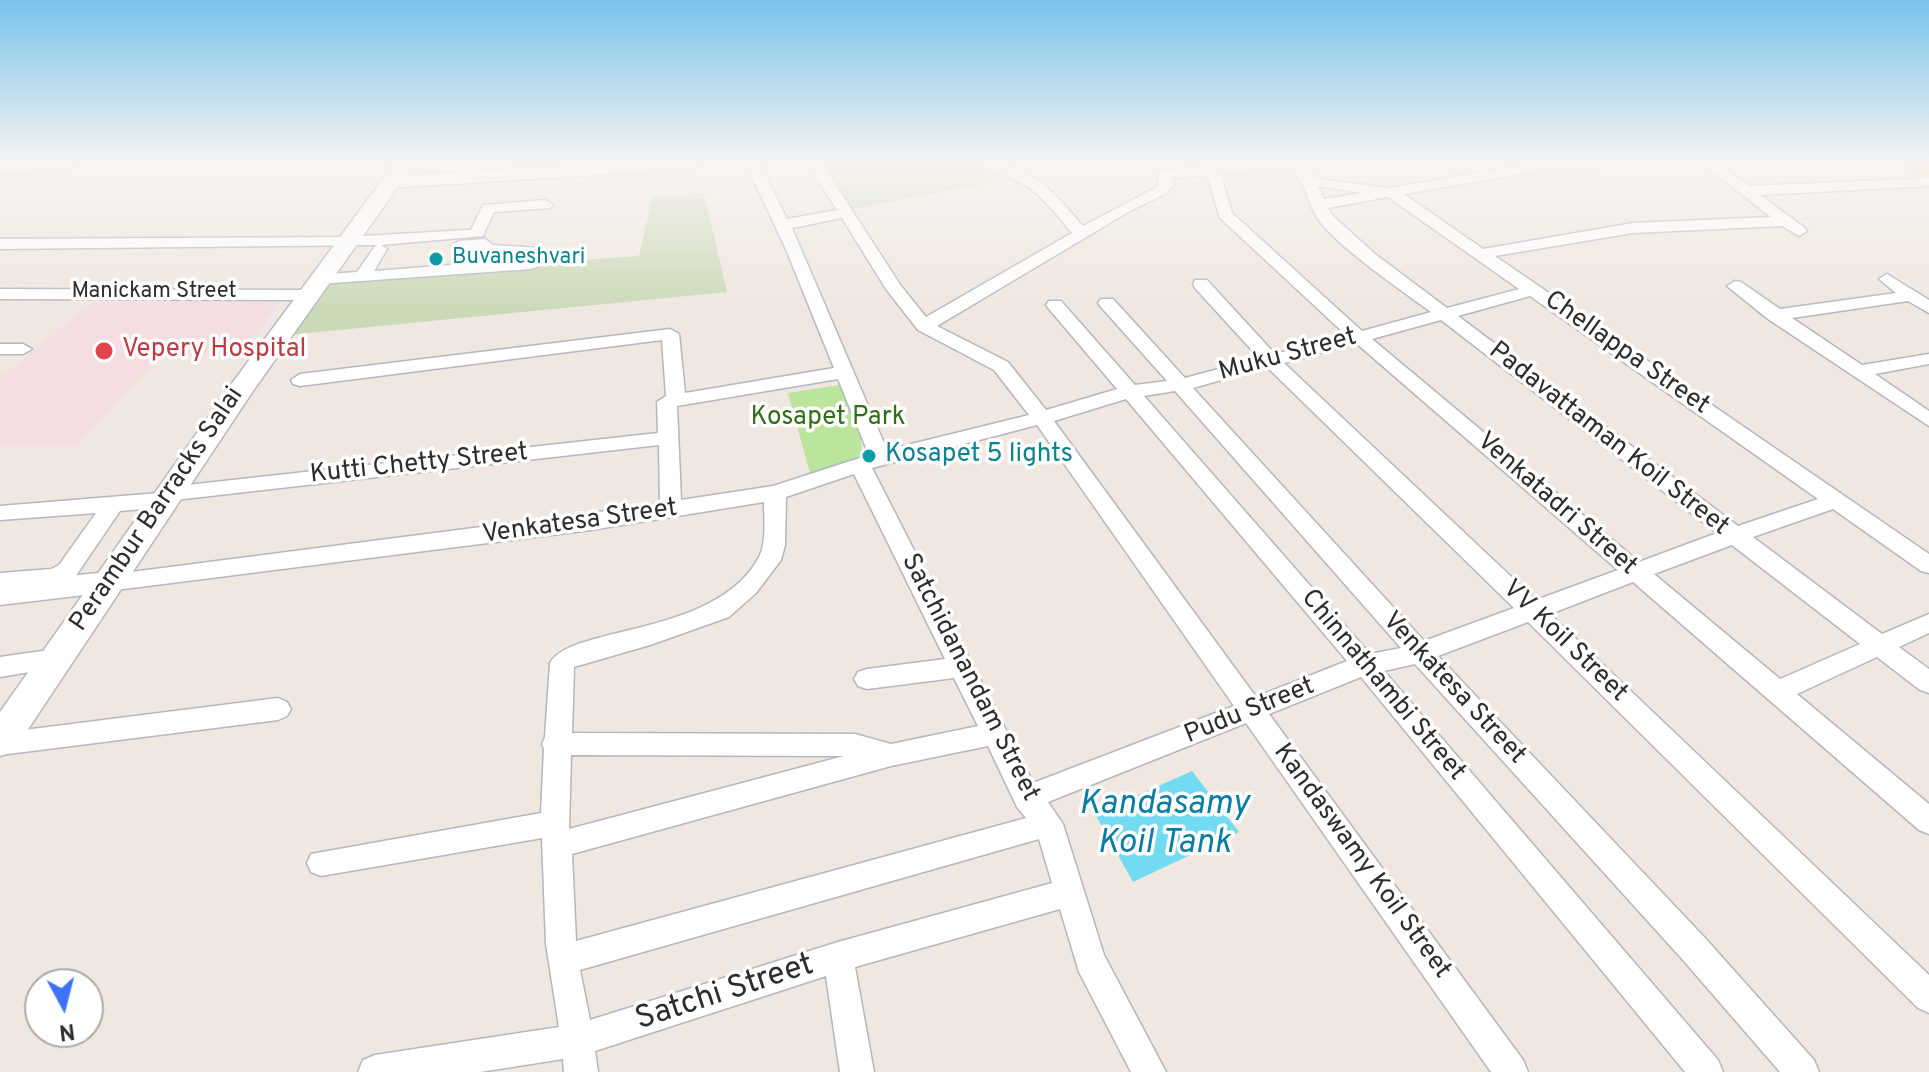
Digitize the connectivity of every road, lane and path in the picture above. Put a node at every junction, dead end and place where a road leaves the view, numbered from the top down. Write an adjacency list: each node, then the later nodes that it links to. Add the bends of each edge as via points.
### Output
1 (366, 214): 17 (main road, Perambur Barracks Salai)
2 (485, 214): 17 (street, via 473,235)
3 (777, 214): 13 (street, Satchidanandam Street)
4 (840, 214): 13 (street)
5 (846, 214): 33 (street)
6 (1063, 214): 15 (street)
7 (1119, 214): 15 (street)
8 (1225, 214): 34 (street, Venkatadri Street)
9 (1323, 214): 31 (street, Padavattaman Koil Street)
10 (1423, 214): 19 (street, Chellappa Street)
11 (1774, 214): 12 (street)
12 (1783, 221): 14 (street); 19 (street, via 1633,228)
13 (782, 225): 40 (street, Satchidanandam Street)
14 (1799, 231)
15 (1082, 235): 33 (street)
16 (0, 244): 17 (street)
17 (342, 247): 18 (street); 24 (main road, Perambur Barracks Salai)
18 (379, 249): 20 (street); 20 (street, Manickam Street, via 485,244 483,249 491,251 533,251 534,259 531,264)
19 (1481, 254): 25 (street, Chellappa Street)
20 (362, 277): 24 (street, Manickam Street)
21 (1887, 279): 27 (street)
22 (1201, 284): 38 (street, VV Koil Street)
23 (1735, 286): 32 (street)
24 (314, 287): 26 (street, Manickam Street); 50 (main road, Perambur Barracks Salai)
25 (1534, 290): 31 (street, Muku Street); 51 (street, Chellappa Street)
26 (0, 294)
27 (1910, 296): 30 (street); 32 (street)
28 (1107, 303): 42 (street, Venkatesa Street)
29 (1055, 305): 43 (street, Chinnathambi Street)
30 (1929, 308)
31 (1440, 313): 34 (street, Muku Street); 55 (street, Padavattaman Koil Street)
32 (1774, 315): 39 (street)
33 (924, 326): 45 (street, Kandaswamy Koil Street, via 1001,366)
34 (1359, 337): 38 (street, Muku Street); 57 (street, Venkatadri Street)
35 (0, 349): 36 (street)
36 (23, 349)
37 (1929, 359): 39 (street)
38 (1271, 361): 42 (street, Muku Street); 61 (street, VV Koil Street)
39 (1858, 371): 46 (street)
40 (846, 372): 44 (street); 48 (street, Satchidanandam Street)
41 (300, 380): 44 (street, via 670,334)
42 (1181, 385): 43 (street, Muku Street); 64 (street, Venkatesa Street)
43 (1129, 392): 45 (street, Muku Street); 66 (street, Chinnathambi Street)
44 (676, 400): 47 (street, via 667,402)
45 (1042, 418): 48 (street, Venkatesa Street); 73 (street, Kandaswamy Koil Street)
46 (1929, 420)
47 (668, 438): 50 (street, Kutti Chetty Street); 53 (street)
48 (870, 462): 49 (street, Venkatesa Street); 68 (street, Satchidanandam Street)
49 (775, 493): 53 (street, Venkatesa Street); 76 (street, via 770,560 721,611 564,659)
50 (167, 497): 52 (street, Kutti Chetty Street); 59 (main road, Perambur Barracks Salai)
51 (1835, 501): 55 (street, Pudu Street); 56 (street, Chellappa Street)
52 (114, 503): 54 (street, Kutti Chetty Street); 58 (street, via 67,571 54,577)
53 (671, 511): 59 (street, Venkatesa Street)
54 (0, 513)
55 (1733, 536): 57 (street, Pudu Street); 63 (street, Padavattaman Koil Street)
56 (1929, 565)
57 (1635, 573): 61 (street, Pudu Street); 71 (street, Venkatadri Street)
58 (0, 581)
59 (108, 583): 60 (street); 65 (main road, Perambur Barracks Salai)
60 (0, 594)
61 (1532, 611): 64 (street, Pudu Street); 86 (street, VV Koil Street)
62 (1929, 623): 63 (street)
63 (1879, 645): 70 (street, Padavattaman Koil Street); 71 (street)
64 (1420, 653): 66 (street, Pudu Street); 93 (street, Venkatesa Street)
65 (56, 659): 67 (street); 75 (main road, Perambur Barracks Salai)
66 (1365, 665): 73 (street, Pudu Street); 92 (street, Chinnathambi Street)
67 (0, 667)
68 (962, 667): 69 (street); 74 (street, Satchidanandam Street)
69 (867, 679)
70 (1929, 683)
71 (1778, 691): 79 (street, Venkatadri Street)
72 (278, 709): 75 (street)
73 (1253, 711): 78 (street, Pudu Street); 91 (street, Kandaswamy Koil Street)
74 (994, 734): 77 (street); 78 (street, Satchidanandam Street)
75 (0, 743)
76 (555, 744): 77 (street, via 855,745); 81 (street)
77 (891, 755): 81 (street)
78 (1027, 798): 80 (street, Satchidanandam Street)
79 (1929, 821)
80 (1049, 824): 83 (street, Satchidanandam Street); 85 (street)
81 (556, 834): 82 (street); 85 (street)
82 (321, 863)
83 (1070, 892): 84 (street, Satchi Street); 90 (street, Satchidanandam Street, via 1090,961)
84 (838, 957): 87 (street, Satchi Street); 89 (street)
85 (563, 960): 87 (street)
86 (1929, 997)
87 (580, 1056): 88 (street, Satchi Street)
88 (375, 1072)
89 (857, 1072)
90 (1149, 1072)
91 (1511, 1072)
92 (1706, 1072)
93 (1802, 1072)

